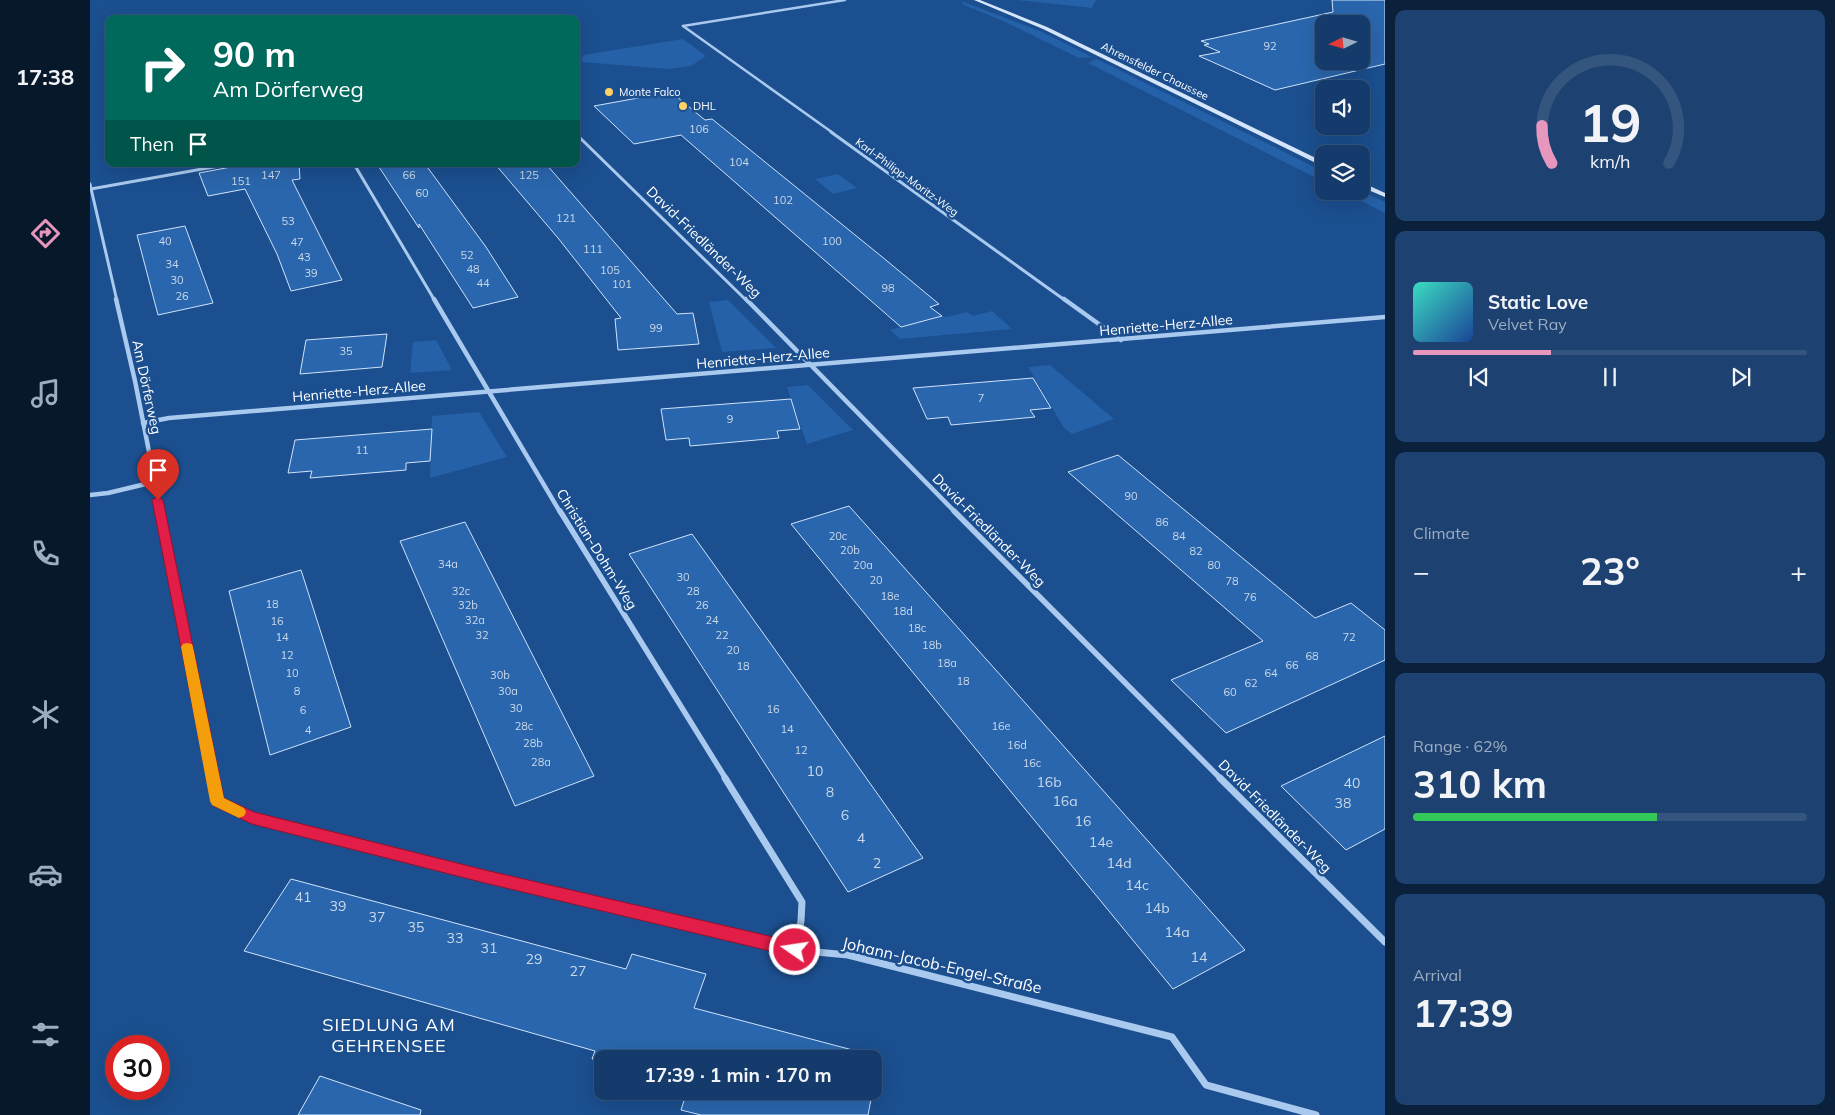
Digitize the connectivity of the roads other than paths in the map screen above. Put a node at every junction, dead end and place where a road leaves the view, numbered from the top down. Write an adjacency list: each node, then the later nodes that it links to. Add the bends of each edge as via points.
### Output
1 (845, 0): 11 (street, Karl-Philipp-Moritz-Weg, via 683,26)
2 (976, 0): 4 (main road, Ahrensfelder Chaussee, via 1045,28)
3 (580, 138): 12 (street, David-Friedländer-Weg)
4 (1315, 161)
5 (211, 167): 7 (street)
6 (356, 167): 13 (street, Christian-Dohm-Weg)
7 (91, 186): 14 (street, Am Dörferweg)
8 (1370, 188): 9 (main road)
9 (1385, 195)
10 (1385, 317): 11 (street, Henriette-Herz-Allee)
11 (1121, 340): 12 (street, Henriette-Herz-Allee)
12 (811, 366): 13 (street, Henriette-Herz-Allee); 18 (street, David-Friedländer-Weg)
13 (488, 392): 14 (street, Henriette-Herz-Allee, via 169,418); 19 (street, Christian-Dohm-Weg, via 802,902)
14 (143, 423): 15 (street, Am Dörferweg)
15 (154, 482): 16 (street); 17 (street, Am Dörferweg)
16 (90, 495)
17 (217, 801): 19 (street, Johann-Jacob-Engel-Straße, via 252,818)
18 (1385, 942)
19 (795, 950): 20 (street, Johann-Jacob-Engel-Straße, via 848,955 1172,1037 1206,1085)
20 (1316, 1115)

